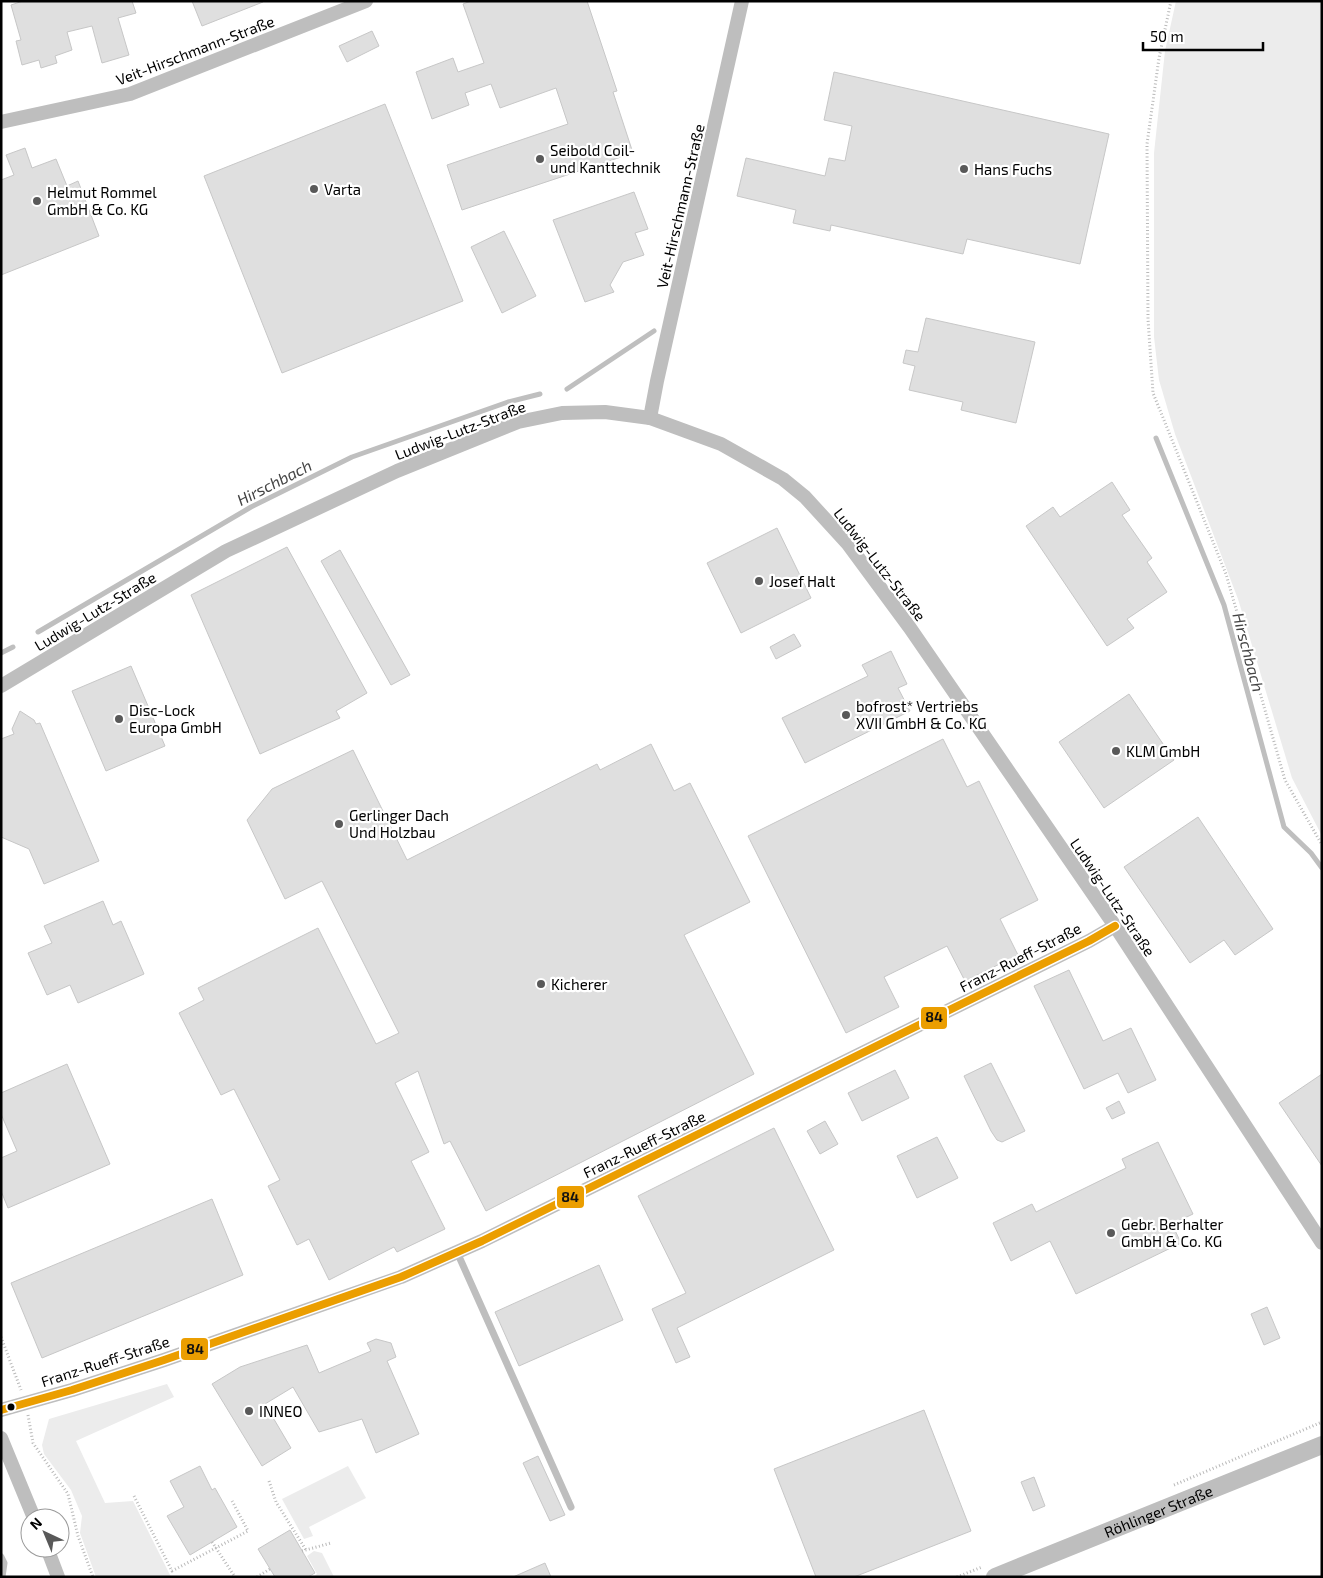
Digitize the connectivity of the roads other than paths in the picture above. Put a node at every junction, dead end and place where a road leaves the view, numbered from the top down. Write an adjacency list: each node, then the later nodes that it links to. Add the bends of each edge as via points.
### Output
1 (366, 1): 3 (street, Veit-Hirschmann-Straße, via 130,94)
2 (742, 1): 4 (street, Veit-Hirschmann-Straße)
3 (1, 122)
4 (650, 418): 5 (street, Ludwig-Lutz-Straße, via 605,412 562,413 518,422 397,471 226,551); 6 (street, Ludwig-Lutz-Straße, via 722,444 783,479 822,514 910,628)
5 (1, 686)
6 (1114, 926): 7 (street, Ludwig-Lutz-Straße); 8 (street, Franz-Rueff-Straße, via 838,1067)
7 (1322, 1244)
8 (457, 1252): 9 (street, Franz-Rueff-Straße, via 401,1277 267,1325 72,1390); 12 (lane)
9 (1, 1410)
10 (1, 1438): 13 (street)
11 (1322, 1445): 18 (street, Röhlinger Straße)
12 (571, 1507)
13 (30, 1508)
14 (51, 1558): 17 (street)
15 (3, 1560): 16 (lane)
16 (2, 1577)
17 (58, 1577)
18 (995, 1577)

